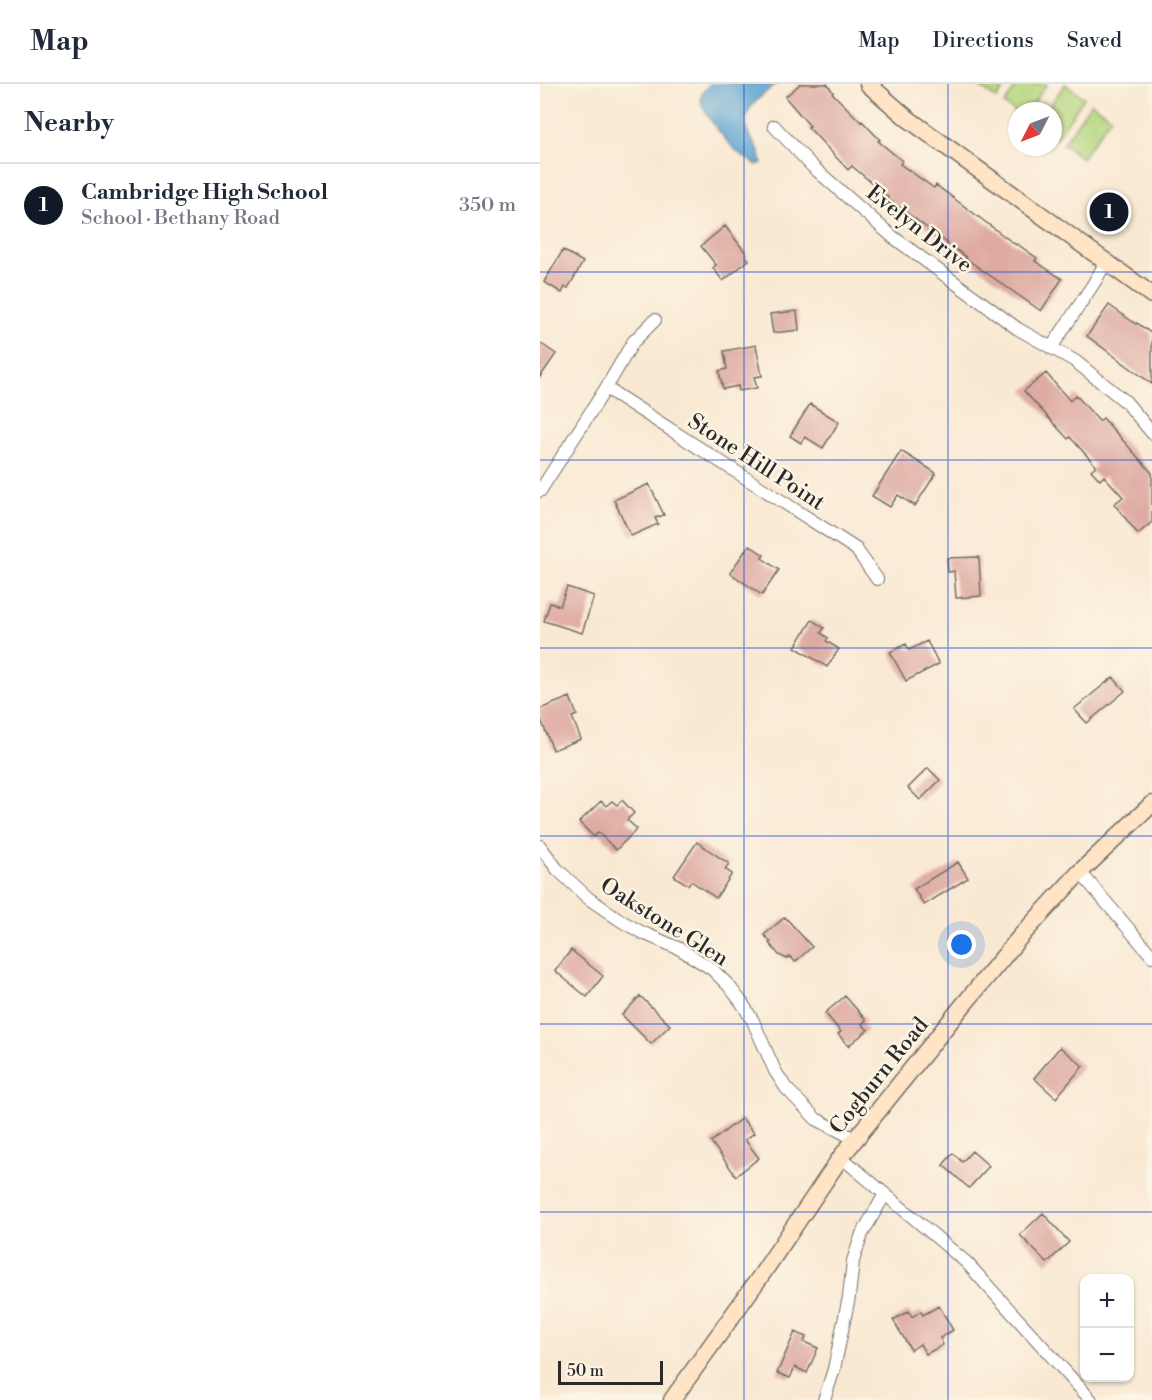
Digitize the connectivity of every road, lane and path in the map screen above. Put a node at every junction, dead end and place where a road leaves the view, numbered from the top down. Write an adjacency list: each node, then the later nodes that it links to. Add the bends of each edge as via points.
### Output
1 (868, 84): 3 (street, via 907,118)
2 (774, 126): 6 (street, Evelyn Drive, via 813,167 893,237 1018,329)
3 (1107, 262): 4 (street); 6 (street)
4 (1152, 295)
5 (655, 320): 7 (street, via 633,342)
6 (1051, 348): 8 (street, Evelyn Drive, via 1105,384)
7 (606, 388): 9 (street); 10 (street, Stone Hill Point, via 856,549)
8 (1152, 433)
9 (540, 491)
10 (877, 579)
11 (1152, 804): 13 (street, Cogburn Road)
12 (540, 846): 15 (street, Oakstone Glen, via 557,869 588,898 622,922 712,969 742,1003 786,1088 816,1119)
13 (1080, 872): 14 (street); 15 (street, Cogburn Road, via 968,998)
14 (1152, 956)
15 (855, 1139): 16 (street, Cogburn Road)
16 (840, 1157): 17 (street); 18 (street, Cogburn Road)
17 (885, 1194): 19 (street, via 862,1234 853,1261 834,1369); 20 (street, via 967,1263)
18 (672, 1400)
19 (824, 1400)
20 (1090, 1400)

